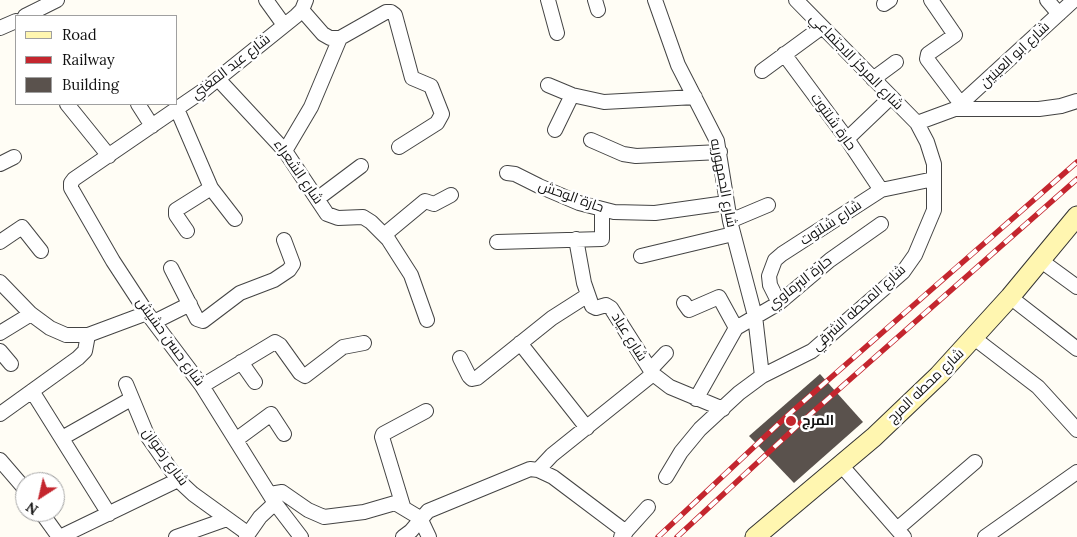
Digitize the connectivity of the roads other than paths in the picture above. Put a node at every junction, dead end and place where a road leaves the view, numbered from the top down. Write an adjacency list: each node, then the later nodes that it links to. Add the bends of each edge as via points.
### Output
1 (57, 0): 12 (street)
2 (266, 0): 13 (street)
3 (548, 0): 15 (street)
4 (655, 0): 24 (street, شارع الجمهوريه, via 678,65)
5 (796, 0): 14 (street, شارع المركز الاجتماعي)
6 (931, 0): 29 (street, via 955,35 928,54 927,59)
7 (1047, 0): 11 (street)
8 (1074, 0): 9 (street); 11 (street, شارع ابو العينين)
9 (1077, 3)
10 (304, 5): 13 (street, شارع عبد المغني); 16 (street, via 322,34)
11 (1059, 14): 29 (street, شارع ابو العينين)
12 (28, 15)
13 (284, 25): 20 (street, شارع عبد المغني)
14 (822, 27): 17 (street); 21 (street, شارع المركز الاجتماعي)
15 (557, 33)
16 (340, 38): 36 (street, via 386,12 395,16 412,78 431,86 442,114 437,123); 37 (street, via 311,107)
17 (784, 54): 19 (street); 34 (street, حارة شلتوت)
18 (896, 62): 21 (street)
19 (762, 71)
20 (218, 79): 30 (street, شارع عبد المغني); 37 (street, شارع الشعراء)
21 (873, 79): 25 (street, شارع المركز الاجتماعي)
22 (548, 85): 23 (street)
23 (572, 96): 24 (street, via 604,102); 33 (street)
24 (695, 97): 38 (street, شارع الجمهوريه)
25 (891, 97): 31 (street, شارع المركز الاجتماعي); 34 (street)
26 (1077, 101): 29 (street, via 1039,109)
27 (68, 105): 39 (street)
28 (139, 105): 32 (street)
29 (958, 107): 31 (street)
30 (177, 109): 32 (street, شارع عبد المغني); 45 (street)
31 (916, 123): 44 (street, شارع المحطه الشرقي, via 927,142 934,164)
32 (152, 126): 39 (street, شارع عبد المغني)
33 (555, 130)
34 (847, 139): 46 (street, حارة شلتوت)
35 (591, 140): 38 (street, via 636,156)
36 (399, 147)
37 (285, 151): 48 (street, شارع الشعراء)
38 (720, 152): 49 (street, شارع الجمهوريه)
39 (108, 156): 75 (street, شارع حسن حشيش, via 74,179 71,188 112,261)
40 (14, 157): 41 (street)
41 (0, 164)
42 (361, 166): 48 (street)
43 (507, 173): 51 (street, حارة الوحش)
44 (934, 179): 46 (street, شارع شلتوت); 90 (street, شارع المحطه الشرقي, via 934,210 915,255 903,272 812,351)
45 (211, 188): 53 (street); 56 (street, via 176,210)
46 (881, 190): 71 (street, شارع شلتوت, via 775,260 769,276)
47 (451, 195): 57 (street, via 434,204 425,201)
48 (318, 199): 57 (street, شارع الشعراء, via 332,217 363,217)
49 (726, 203): 51 (street, حارة الوحش, via 655,213 632,214); 55 (street, شارع الجمهوريه)
50 (768, 205): 55 (street)
51 (602, 209): 58 (street, via 603,238)
52 (1077, 216): 64 (main road, شارع محطه المرج)
53 (235, 219)
54 (881, 224): 71 (street, حارة البرماوي, via 830,260)
55 (731, 228): 63 (street); 74 (street, شارع الجمهوريه)
56 (186, 231)
57 (384, 235): 76 (street, شارع الشعراء, via 411,275)
58 (576, 239): 61 (street); 68 (street)
59 (284, 240): 72 (street, via 293,264 289,270 274,280 240,293 203,321 196,319)
60 (0, 242): 62 (street, via 22,227)
61 (497, 242)
62 (41, 251)
63 (641, 256)
64 (1040, 260): 67 (street); 69 (main road, شارع محطه المرج)
65 (171, 268): 72 (street)
66 (0, 282): 73 (street)
67 (1077, 287)
68 (588, 295): 82 (street); 89 (street, شارع عياد, via 592,306 611,308)
69 (1010, 297): 80 (main road, شارع محطه المرج); 83 (street)
70 (684, 303): 77 (street, via 689,310 719,297)
71 (779, 303): 74 (street, حارة البرماوي)
72 (190, 304): 75 (street)
73 (31, 314): 78 (street); 79 (street, via 66,335)
74 (755, 316): 77 (street, حارة البرماوي); 90 (street, شارع الجمهوريه)
75 (150, 318): 79 (street); 93 (street, شارع حسن حشيش)
76 (427, 320)
77 (736, 328): 96 (street, حارة البرماوي)
78 (0, 333)
79 (88, 335): 94 (street, via 85,351)
80 (974, 338): 101 (street, via 1038,387); 107 (main road, شارع محطه المرج, via 939,375)
81 (364, 343): 87 (street, via 343,347 305,376 275,342)
82 (520, 343): 86 (street, via 477,378 469,376); 100 (street)
83 (1077, 349)
84 (0, 351): 88 (street)
85 (666, 353): 89 (street)
86 (460, 358)
87 (241, 362): 91 (street); 93 (street)
88 (11, 364)
89 (651, 372): 96 (street, شارع عياد, via 670,387); 100 (street)
90 (762, 376): 97 (street, شارع المحطه الشرقي)
91 (256, 382)
92 (126, 384): 95 (street, شارع رضوان)
93 (202, 386): 104 (street, شارع حسن حشيش)
94 (32, 391): 99 (street); 103 (street)
95 (131, 399): 103 (street); 112 (street, شارع رضوان, via 148,438)
96 (696, 399): 97 (street, شارع عياد)
97 (723, 410): 111 (street, شارع المحطه الشرقي, via 700,429)
98 (426, 411): 114 (street, via 382,437)
99 (0, 414)
100 (587, 428): 108 (street)
101 (1077, 430)
102 (284, 434): 104 (street, via 271,414)
103 (62, 438): 116 (street)
104 (238, 439): 113 (street, شارع حسن حشيش)
105 (0, 460): 110 (street)
106 (975, 462): 122 (street)
107 (841, 465): 122 (street); 128 (main road, شارع محطه المرج)
108 (538, 470): 117 (street, via 512,475 428,511); 120 (street, via 553,476)
109 (1077, 472): 129 (street)
110 (15, 477)
111 (666, 477)
112 (178, 480): 116 (street); 118 (street, شارع رضوان)
113 (273, 498): 114 (street, via 282,492 324,517 364,512 395,503); 121 (street); 125 (street, شارع حسن حشيش)
114 (403, 506): 117 (street)
115 (648, 507): 120 (street)
116 (109, 514): 123 (street)
117 (420, 518): 126 (street); 127 (street)
118 (227, 519): 121 (street, شارع رضوان); 124 (street)
119 (51, 522): 123 (street)
120 (624, 534)
121 (246, 535)
122 (901, 535)
123 (66, 536)
124 (176, 537)
125 (301, 537)
126 (403, 537)
127 (429, 537)
128 (755, 537)
129 (985, 537)

